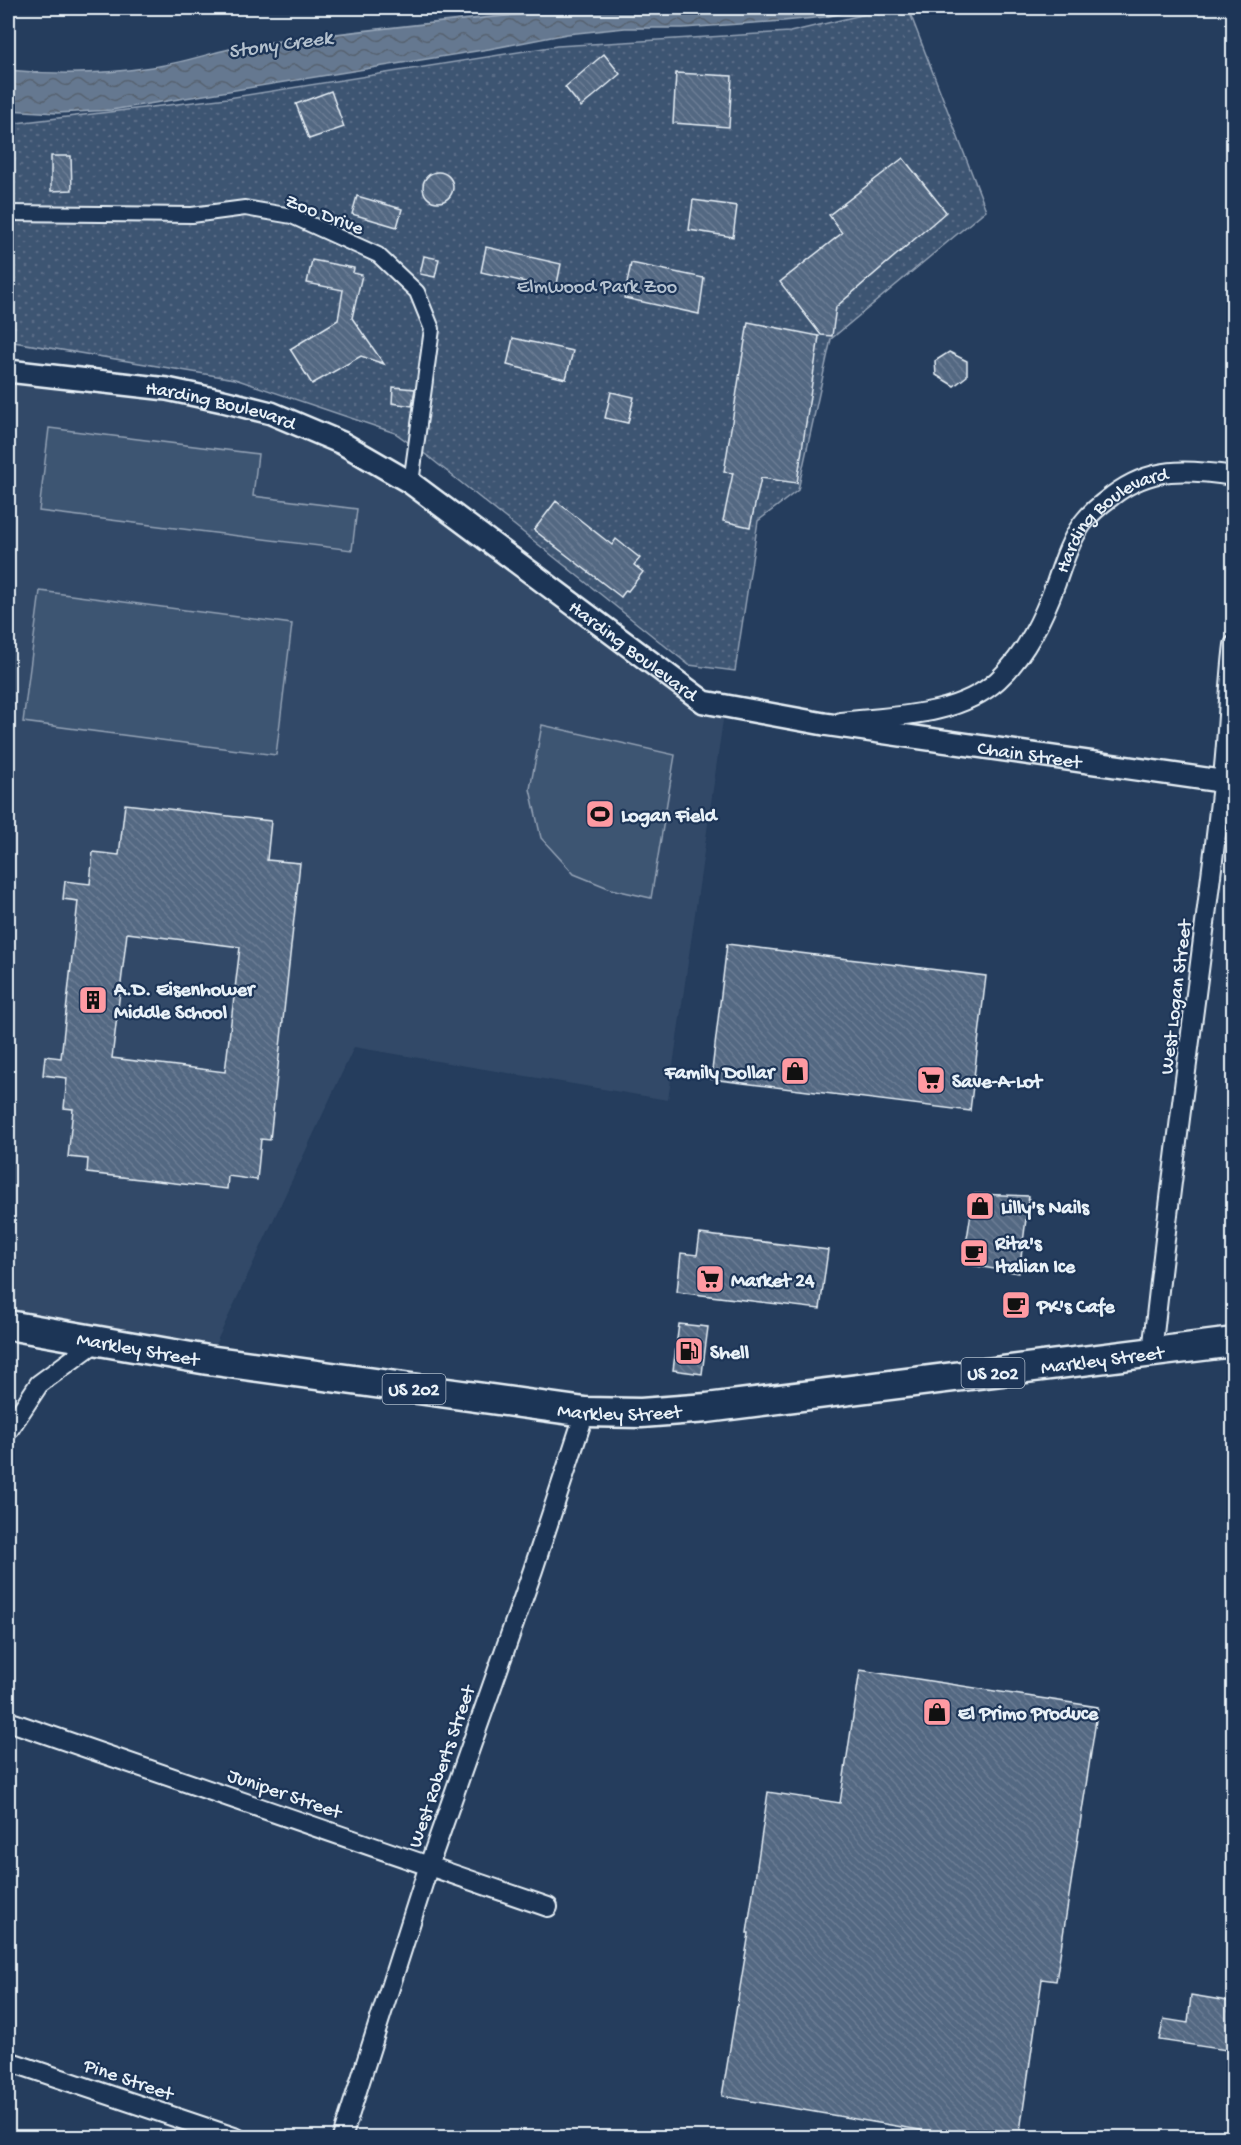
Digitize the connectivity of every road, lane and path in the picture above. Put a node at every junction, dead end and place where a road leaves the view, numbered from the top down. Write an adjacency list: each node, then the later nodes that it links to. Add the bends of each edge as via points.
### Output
1 (8, 213): 4 (street, Zoo Drive, via 192,215 245,208 292,216 378,255 417,292 432,329)
2 (8, 371): 4 (street, Harding Boulevard, via 167,389 271,413 342,443)
3 (1233, 476): 6 (street, Harding Boulevard, via 1170,471 1143,477 1099,506 1069,548 1037,629 998,680 971,698 915,714)
4 (411, 483): 6 (street, Harding Boulevard, via 704,702)
5 (1233, 645): 7 (street, West Logan Street)
6 (824, 724): 7 (street, Chain Street)
7 (1228, 782): 11 (street, West Logan Street, via 1167,1214)
8 (8, 1325): 9 (highway, Markley Street / US 202)
9 (99, 1340): 12 (highway, Markley Street / US 202, via 208,1360); 13 (street, via 39,1384)
10 (1233, 1342): 11 (highway, Markley Street / US 202)
11 (1152, 1353): 12 (highway, Markley Street / US 202, via 707,1408)
12 (585, 1412): 15 (street, West Roberts Street)
13 (8, 1431)
14 (8, 1721): 15 (street, Juniper Street)
15 (429, 1865): 16 (street, Juniper Street); 19 (street, West Roberts Street)
16 (548, 1907)
17 (8, 2061): 18 (street, Pine Street)
18 (237, 2138)
19 (342, 2138)

